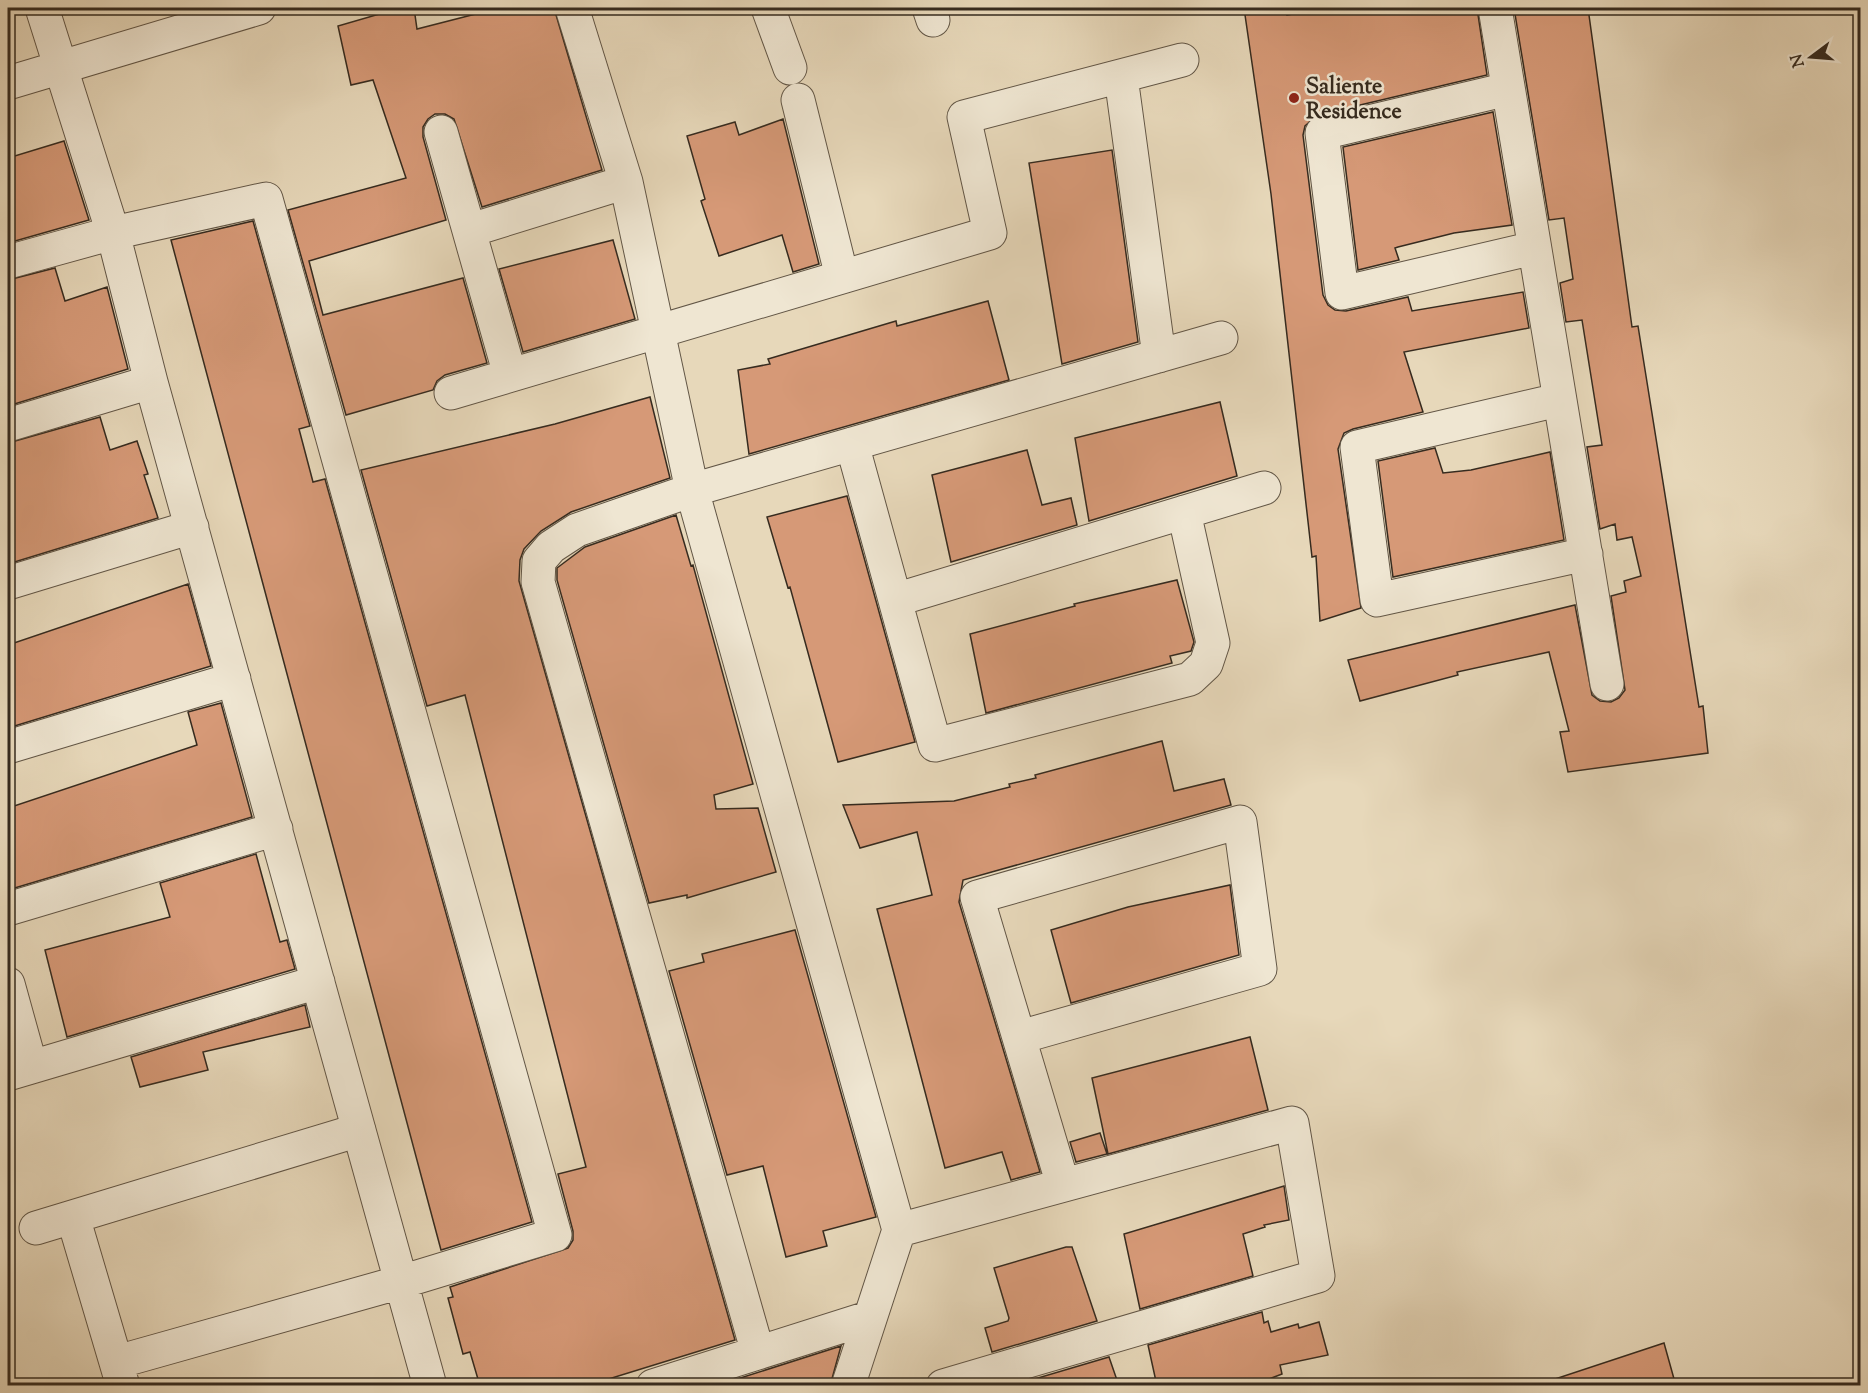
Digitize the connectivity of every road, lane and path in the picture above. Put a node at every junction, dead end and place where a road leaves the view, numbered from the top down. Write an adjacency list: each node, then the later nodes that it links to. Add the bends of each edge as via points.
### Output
1 (42, 8): 8 (street)
2 (259, 8): 6 (street)
3 (572, 8): 15 (street)
4 (768, 8): 9 (street)
5 (1495, 8): 12 (street)
6 (212, 14): 8 (street)
7 (1182, 60): 10 (street)
8 (62, 67): 11 (street); 17 (street)
9 (790, 68)
10 (1121, 77): 20 (street, via 964,117 990,233); 23 (street)
11 (8, 83)
12 (1508, 89): 18 (street); 18 (street, via 1322,133 1342,293)
13 (798, 100): 20 (street)
14 (441, 132): 16 (street)
15 (626, 182): 16 (street); 21 (street)
16 (471, 230): 24 (street)
17 (113, 233): 19 (street); 25 (street); 51 (street, via 266,199 555,1235)
18 (1534, 248): 27 (street)
19 (8, 262)
20 (842, 277): 21 (street)
21 (658, 332): 24 (street); 31 (street)
22 (1221, 338): 23 (street)
23 (1159, 356): 29 (street)
24 (510, 375): 26 (street)
25 (151, 382): 28 (street); 33 (street)
26 (451, 393)
27 (1558, 399): 34 (street); 34 (street, via 1357,447 1377,600)
28 (8, 425)
29 (852, 444): 31 (street); 36 (street)
30 (1264, 488): 32 (street)
31 (692, 490): 50 (street); 53 (street, via 577,530 551,547 539,561 538,582)
32 (1184, 512): 36 (street); 36 (street, via 1213,643 1206,664 1190,679 935,745)
33 (192, 526): 35 (street); 37 (street)
34 (1586, 554): 38 (street)
35 (8, 583)
36 (895, 600)
37 (234, 679): 39 (street); 40 (street)
38 (1607, 684)
39 (8, 747)
40 (276, 829): 41 (street); 42 (street)
41 (8, 909)
42 (318, 981): 45 (street); 46 (street)
43 (8, 984): 45 (street)
44 (1020, 1037): 44 (street, via 1260,969 1240,822 977,897); 47 (street)
45 (19, 1071)
46 (359, 1130): 48 (street); 51 (street)
47 (1063, 1185): 50 (street); 58 (street, via 1292,1124 1318,1276)
48 (73, 1216): 49 (street); 54 (street)
49 (36, 1228)
50 (899, 1230): 52 (street)
51 (401, 1282): 54 (street); 55 (street)
52 (868, 1318): 53 (street); 57 (street)
53 (758, 1353): 56 (street)
54 (120, 1374)
55 (430, 1386)
56 (652, 1386)
57 (848, 1386)
58 (943, 1386)

